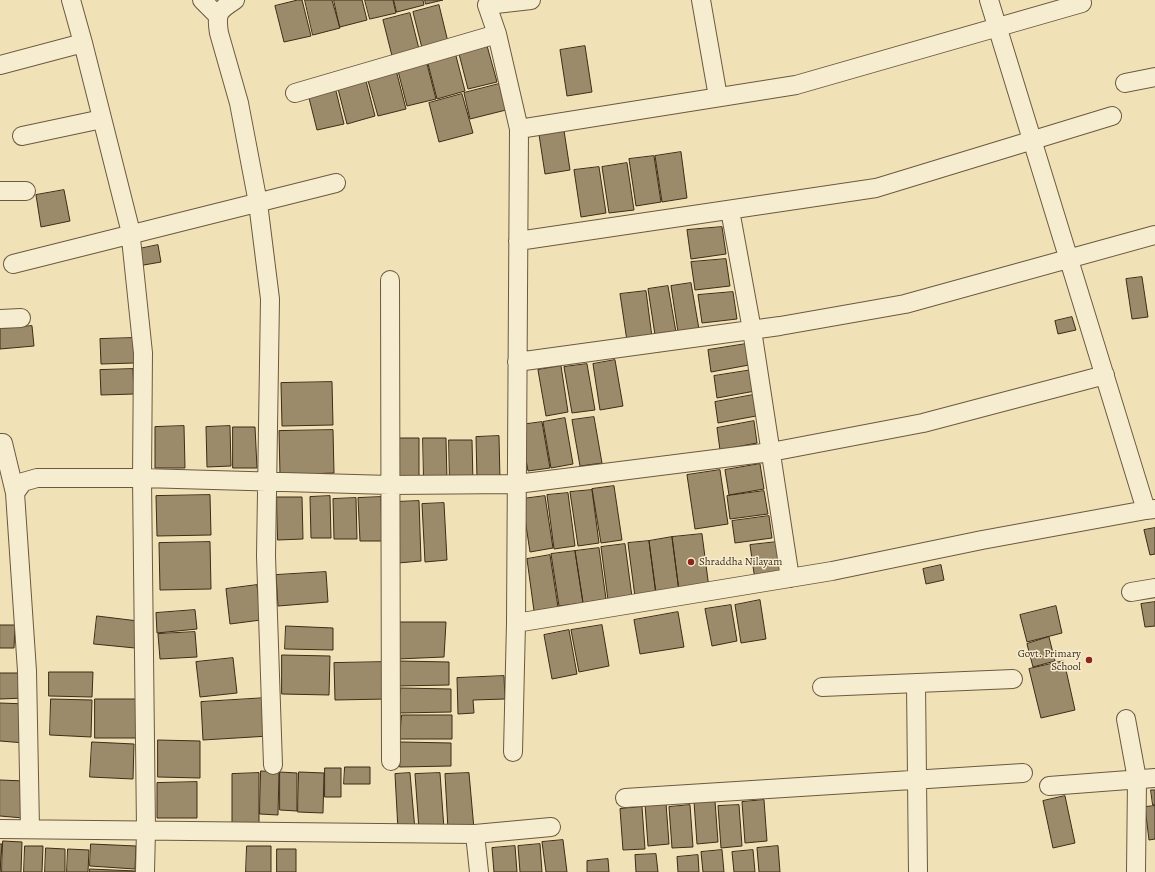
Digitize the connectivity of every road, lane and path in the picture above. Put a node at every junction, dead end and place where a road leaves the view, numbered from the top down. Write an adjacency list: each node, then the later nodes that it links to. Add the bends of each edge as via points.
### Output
1 (71, 0): 12 (street)
2 (202, 0): 9 (street)
3 (235, 0): 9 (street)
4 (531, 0): 7 (street)
5 (701, 0): 17 (street)
6 (989, 0): 10 (street)
7 (486, 2): 11 (street)
8 (1082, 3): 10 (street)
9 (217, 15): 26 (street, via 219,32 239,103)
10 (998, 27): 17 (street, via 796,85); 22 (street)
11 (497, 34): 16 (street); 20 (street)
12 (83, 43): 13 (street); 19 (street)
13 (0, 65)
14 (1155, 77): 15 (street)
15 (1125, 83)
16 (295, 94)
17 (718, 97): 20 (street)
18 (1112, 116): 22 (street)
19 (102, 119): 21 (street); 28 (street)
20 (519, 129): 30 (street)
21 (22, 136)
22 (1033, 140): 27 (street, via 876,188); 31 (street)
23 (336, 183): 26 (street)
24 (0, 191): 25 (street)
25 (26, 191)
26 (258, 203): 28 (street); 42 (street, via 270,299)
27 (730, 210): 30 (street); 36 (street)
28 (131, 235): 32 (street); 41 (street, via 143,353)
29 (1155, 235): 31 (street)
30 (518, 241): 37 (street)
31 (1068, 258): 36 (street, via 905,304); 38 (street)
32 (13, 264)
33 (390, 280): 44 (street)
34 (21, 318): 35 (street)
35 (0, 319)
36 (752, 330): 37 (street); 40 (street)
37 (517, 362): 43 (street)
38 (1105, 375): 40 (street, via 923,423); 46 (street)
39 (0, 443): 45 (street, via 3,443)
40 (771, 452): 43 (street); 47 (street)
41 (142, 478): 42 (street); 45 (street, via 37,478 23,482); 67 (street)
42 (267, 482): 44 (street); 57 (street, via 266,556)
43 (517, 484): 44 (street); 50 (street)
44 (390, 485): 56 (street)
45 (15, 493): 66 (street, via 27,671)
46 (1150, 510): 47 (street)
47 (790, 578): 50 (street)
48 (1155, 588): 49 (street)
49 (1131, 592)
50 (516, 623): 55 (street)
51 (1013, 679): 52 (street)
52 (916, 683): 53 (street); 61 (street)
53 (822, 687)
54 (1126, 719): 60 (street)
55 (513, 752)
56 (391, 761)
57 (273, 765)
58 (1023, 773): 61 (street)
59 (1155, 778): 60 (street)
60 (1137, 779): 62 (street); 72 (street)
61 (917, 780): 63 (street); 71 (street)
62 (1049, 786)
63 (625, 798)
64 (551, 827): 68 (street)
65 (0, 828): 66 (street)
66 (30, 828): 67 (street)
67 (146, 830): 68 (street); 69 (street)
68 (475, 834): 70 (street)
69 (145, 872)
70 (479, 872)
71 (918, 872)
72 (1136, 872)

